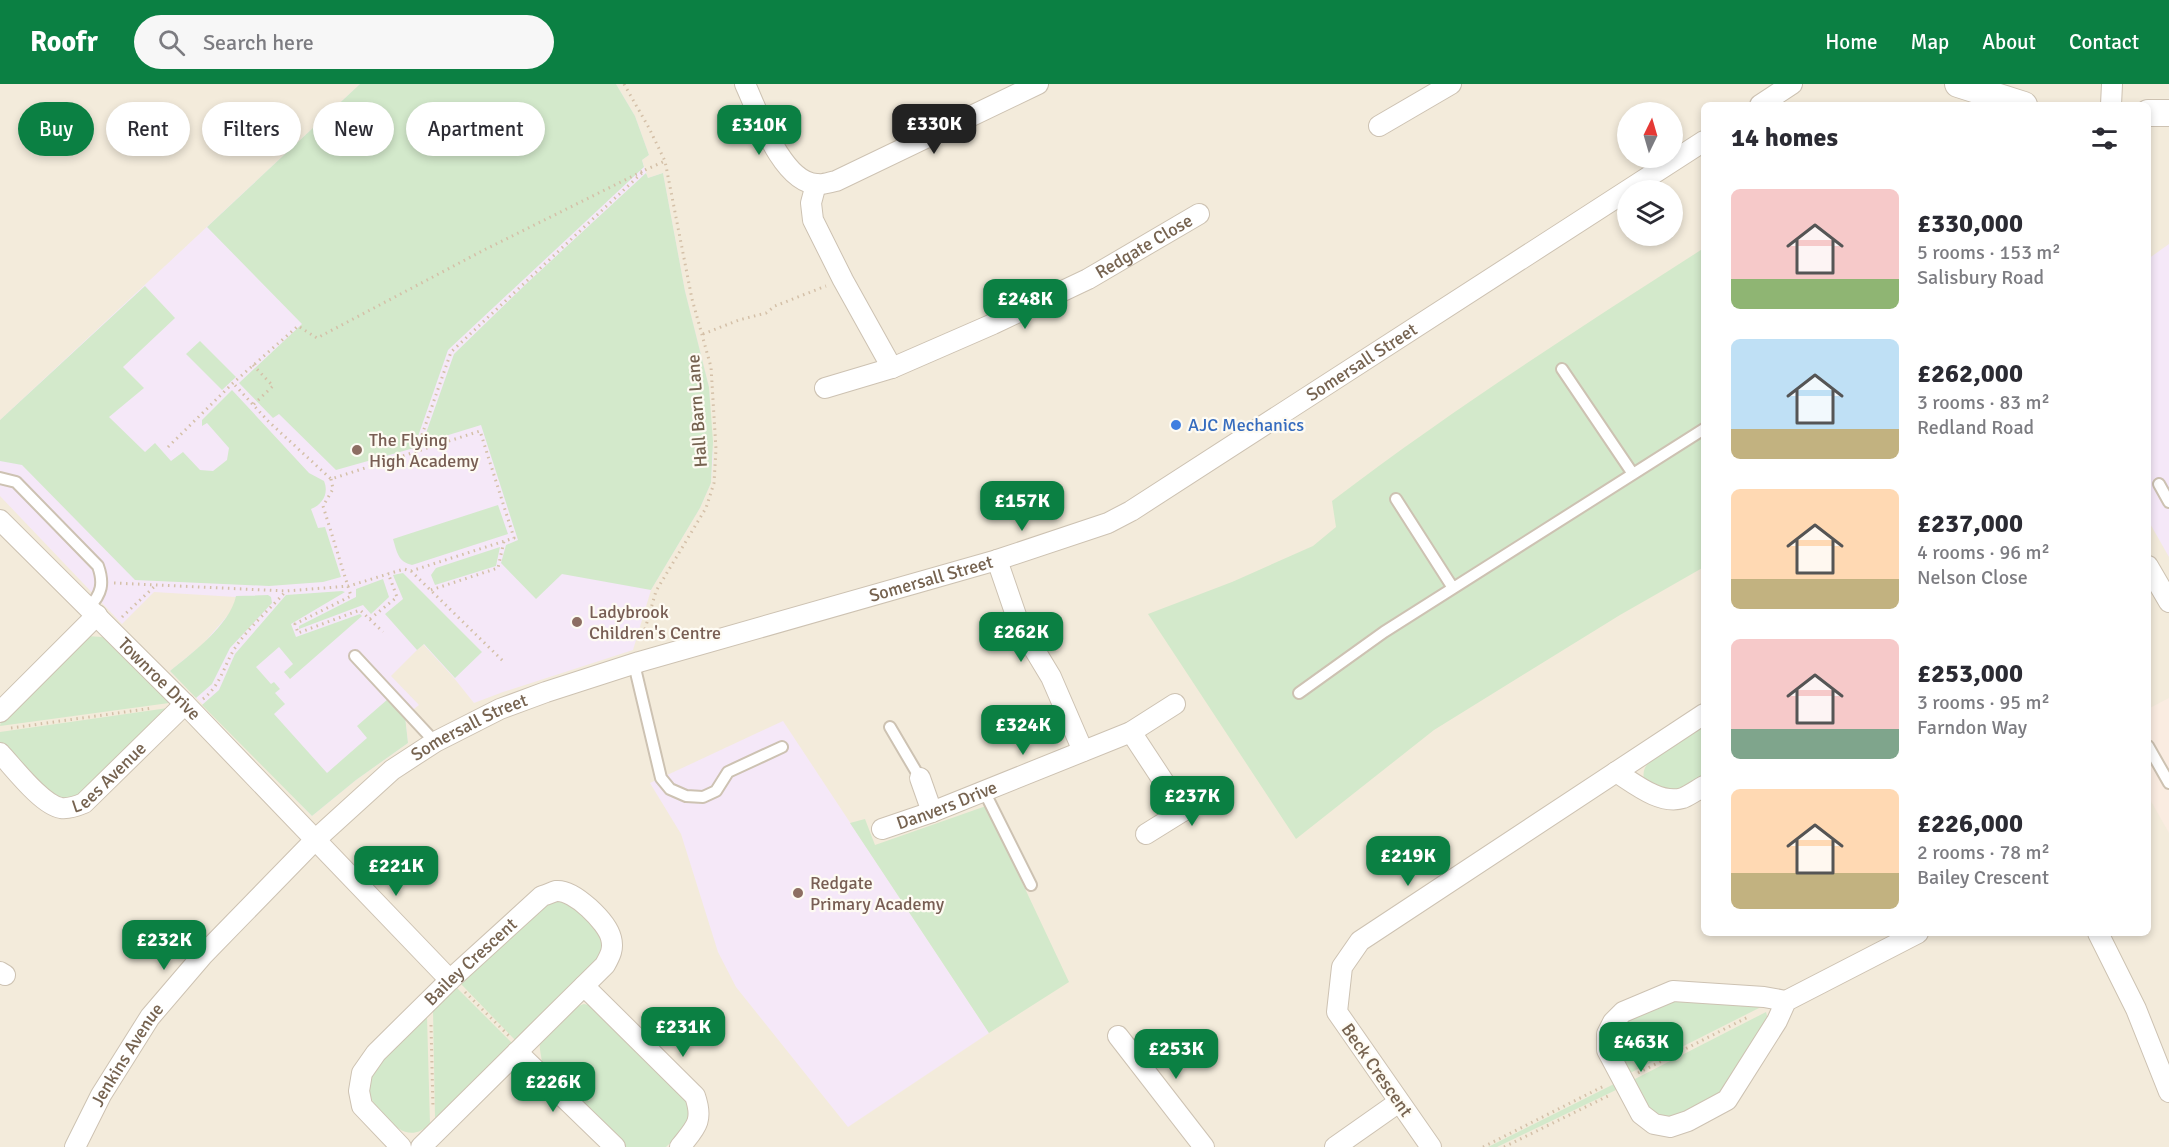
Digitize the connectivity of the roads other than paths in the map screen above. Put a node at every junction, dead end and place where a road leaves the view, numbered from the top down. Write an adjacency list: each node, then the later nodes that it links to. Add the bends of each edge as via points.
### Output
1 (745, 84): 14 (street, via 781,158 798,178)
2 (1038, 84): 14 (street, via 836,181)
3 (1451, 84): 12 (street)
4 (1792, 84): 7 (street)
5 (1958, 84): 8 (street)
6 (2112, 84): 9 (street)
7 (1765, 102)
8 (2015, 102)
9 (2111, 102)
10 (2151, 113): 11 (street)
11 (2169, 113)
12 (1379, 126)
13 (1701, 143): 26 (street, Somersall Street, via 1131,511 1108,523)
14 (816, 184): 16 (street, via 811,203 813,220)
15 (1199, 214): 16 (street, Redgate Close, via 1088,279)
16 (892, 368): 18 (street, Redgate Close)
17 (1562, 369): 20 (lane)
18 (825, 388)
19 (1701, 431): 20 (lane)
20 (1634, 474): 28 (lane)
21 (0, 478): 30 (lane, via 16,482 98,566 103,583 98,598)
22 (2159, 484): 24 (lane)
23 (1396, 499): 28 (lane)
24 (2169, 502)
25 (0, 520): 30 (street, Townroe Drive)
26 (997, 560): 32 (street, Somersall Street); 43 (street, via 1019,624 1051,677)
27 (2151, 571): 29 (street)
28 (1453, 588): 33 (lane)
29 (2168, 599)
30 (99, 617): 35 (street, Townroe Drive); 36 (street)
31 (355, 656): 40 (lane)
32 (637, 663): 40 (street, Somersall Street, via 500,709); 41 (lane, via 661,778 670,789 686,796 703,797 716,791 728,772)
33 (1299, 693)
34 (1175, 704): 39 (street, Danvers Drive)
35 (188, 707): 44 (street, Lees Avenue, via 84,803 72,808 59,808 47,802); 55 (street, Townroe Drive)
36 (0, 712)
37 (1701, 716): 45 (street, Beck Crescent)
38 (890, 727): 46 (lane)
39 (1131, 732): 43 (street, Danvers Drive); 51 (street)
40 (435, 742): 55 (street, Somersall Street, via 392,770)
41 (782, 747)
42 (2151, 751): 47 (lane)
43 (1083, 752): 49 (street, Danvers Drive)
44 (0, 753)
45 (1616, 772): 48 (street, via 1665,800 1686,797); 65 (street, Beck Crescent, via 1360,941 1342,967 1337,1012)
46 (920, 778): 52 (street)
47 (2169, 783)
48 (1701, 788)
49 (984, 792): 52 (street, Danvers Drive); 56 (lane)
50 (1221, 792): 51 (street)
51 (1183, 811): 54 (street)
52 (932, 813): 53 (street, Danvers Drive)
53 (882, 829)
54 (1146, 834)
55 (315, 840): 59 (street, Townroe Drive); 67 (street, Jenkins Avenue, via 203,955 150,1017 101,1095)
56 (1031, 885)
57 (1912, 936): 61 (street)
58 (2100, 936): 64 (street, via 2136,1009)
59 (451, 979): 60 (street, Bailey Crescent, via 542,896 557,891 576,896 607,927 612,940 605,965); 68 (street, Bailey Crescent, via 376,1053 362,1073 362,1106)
60 (584, 986): 63 (street, Bailey Crescent); 70 (street, via 695,1096 699,1123)
61 (1786, 1001): 61 (street, via 1777,1022 1727,1100 1670,1127 1654,1124 1641,1114 1607,1050 1607,1034 1623,1012 1672,990)
62 (1118, 1036): 71 (street)
63 (519, 1050): 66 (street, Bailey Crescent); 69 (street)
64 (2169, 1092)
65 (1399, 1102): 72 (street); 73 (street, Beck Crescent)
66 (428, 1141)
67 (75, 1147)
68 (401, 1147)
69 (615, 1147)
70 (681, 1147)
71 (1204, 1147)
72 (1335, 1147)
73 (1431, 1147)

